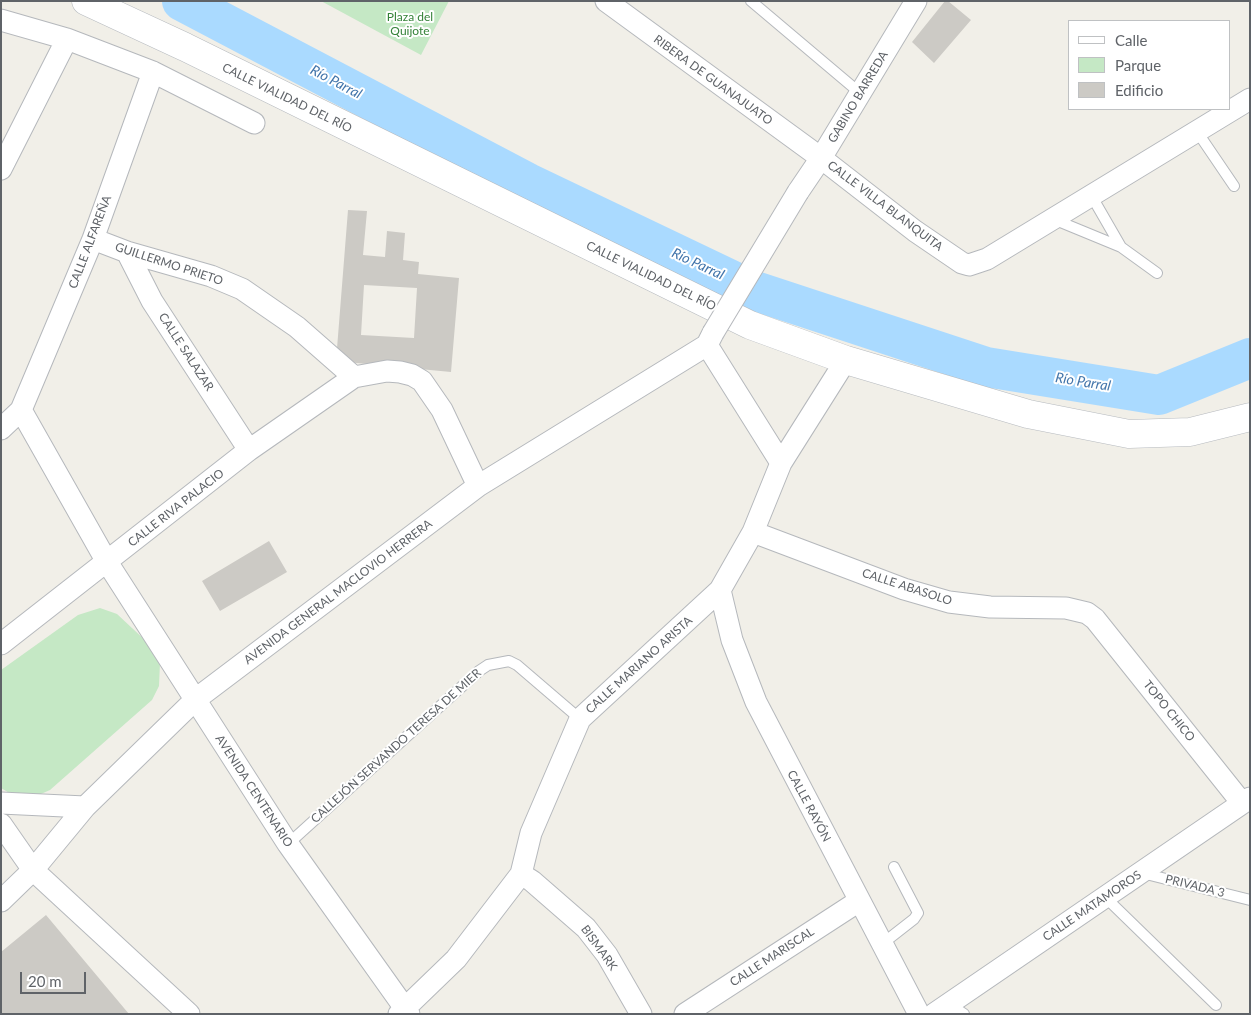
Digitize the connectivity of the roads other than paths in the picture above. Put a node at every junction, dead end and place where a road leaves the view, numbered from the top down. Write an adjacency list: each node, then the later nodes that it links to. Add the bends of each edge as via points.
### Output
1 (86, 1): 24 (main road, CALLE VIALIDAD DEL RÍO, via 750,325)
2 (751, 1): 8 (lane)
3 (916, 1): 8 (street, GABINO BARREDA)
4 (620, 5): 14 (street, RIBERA DE GUANAJUATO)
5 (1, 20): 6 (street)
6 (67, 39): 7 (street); 15 (street)
7 (153, 72): 12 (street); 19 (street, CALLE ALFAREÑA)
8 (860, 94): 14 (street, GABINO BARREDA)
9 (1250, 99): 11 (street)
10 (1231, 110): 13 (street)
11 (1231, 110)
12 (254, 123)
13 (1196, 130): 16 (lane); 17 (street)
14 (821, 158): 18 (street, CALLE VILLA BLANQUITA, via 962,263 977,263); 23 (street, GABINO BARREDA, bridge)
15 (1, 169)
16 (1234, 186)
17 (1091, 195): 18 (street); 20 (lane)
18 (1052, 219): 20 (lane)
19 (93, 239): 21 (street, GUILLERMO PRIETO); 26 (street, CALLE ALFAREÑA)
20 (1120, 247): 22 (lane)
21 (127, 252): 25 (street, GUILLERMO PRIETO, via 210,276 242,290 297,327); 29 (street, CALLE SALAZAR, via 152,301)
22 (1157, 273)
23 (710, 339): 30 (street); 31 (street, AVENIDA GENERAL MACLOVIO HERRERA)
24 (846, 360): 27 (main road, CALLE VIALIDAD DEL RÍO, via 1028,414 1129,434 1190,432); 30 (street, CALLE MARIANO ARISTA)
25 (354, 377): 29 (street, CALLE RIVA PALACIO); 31 (street, via 387,371 412,374 422,381 442,410)
26 (21, 410): 28 (street, CALLE ALFAREÑA); 33 (street)
27 (1250, 417)
28 (1, 429)
29 (249, 450): 33 (street, CALLE RIVA PALACIO)
30 (781, 464): 32 (street, CALLE MARIANO ARISTA)
31 (478, 486): 37 (street, AVENIDA GENERAL MACLOVIO HERRERA)
32 (752, 532): 34 (street, CALLE MARIANO ARISTA); 35 (street, CALLE ABASOLO, via 904,589 949,602 990,607 1077,609)
33 (107, 562): 36 (street, CALLE RIVA PALACIO); 37 (street, AVENIDA CENTENARIO)
34 (720, 590): 38 (street, CALLE MARIANO ARISTA); 51 (street, CALLE RAYÓN, via 732,640 756,702)
35 (1096, 619): 39 (street, TOPO CHICO)
36 (1, 644)
37 (196, 699): 41 (street, AVENIDA GENERAL MACLOVIO HERRERA); 43 (street, AVENIDA CENTENARIO)
38 (580, 719): 43 (lane, CALLEJÓN SERVANDO TERESA DE MIER, via 517,665 509,661 488,665); 47 (street, CALLE MARIANO ARISTA, via 531,833)
39 (1246, 800): 46 (street, CALLE MATAMOROS)
40 (1, 802): 41 (street)
41 (84, 807): 45 (street, AVENIDA GENERAL MACLOVIO HERRERA)
42 (1, 824): 45 (street)
43 (288, 844): 55 (street, AVENIDA CENTENARIO)
44 (894, 866): 52 (lane, via 918,913)
45 (33, 870): 50 (street, AVENIDA GENERAL MACLOVIO HERRERA); 56 (street)
46 (1140, 872): 48 (street, CALLE MATAMOROS); 49 (lane, PRIVADA 3)
47 (521, 874): 55 (street, CALLE MARIANO ARISTA, via 456,959); 57 (street, BISMARK, via 586,928 607,956)
48 (1105, 897): 53 (lane); 54 (street, CALLE MATAMOROS)
49 (1250, 900)
50 (1, 901)
51 (859, 901): 52 (street, CALLE RAYÓN); 58 (street, CALLE MARISCAL)
52 (882, 944): 59 (street, CALLE RAYÓN)
53 (1216, 1005)
54 (949, 1010)
55 (405, 1012)
56 (189, 1014)
57 (641, 1014)
58 (686, 1014)
59 (919, 1014)

